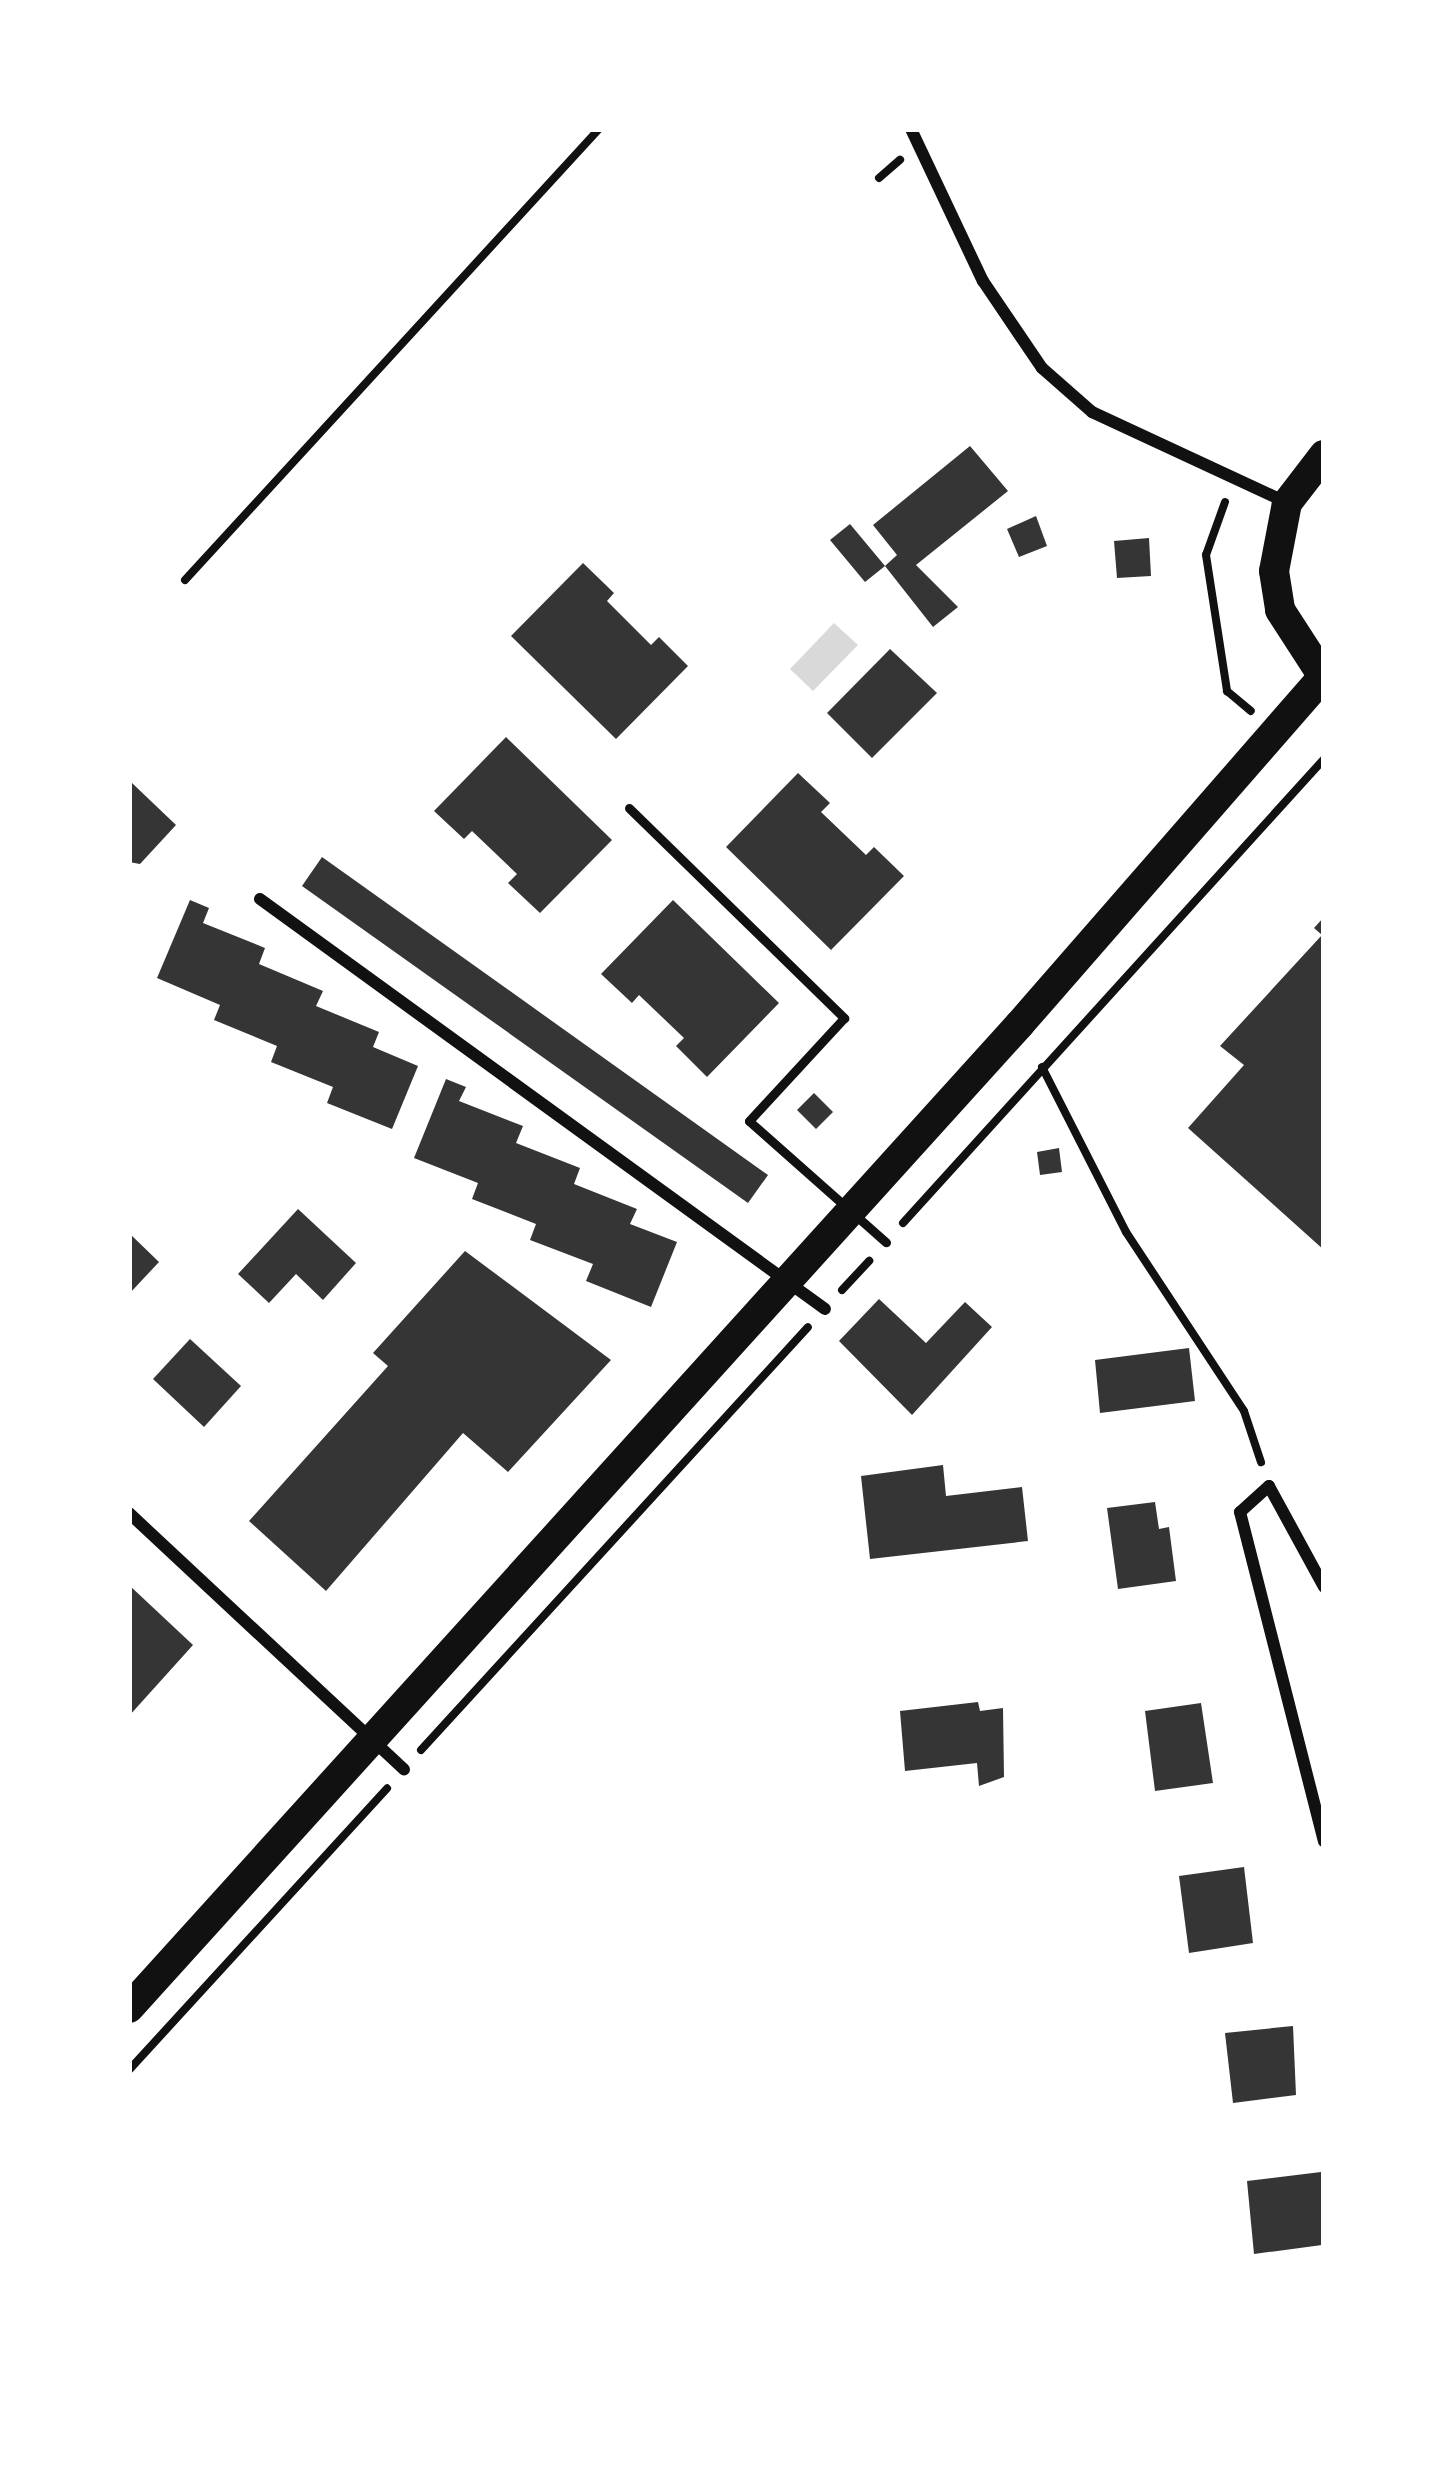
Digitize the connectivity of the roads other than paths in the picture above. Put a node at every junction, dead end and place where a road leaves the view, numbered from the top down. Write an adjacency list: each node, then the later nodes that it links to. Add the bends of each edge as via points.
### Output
1 (911, 129): 3 (street, via 983,281 1042,368 1093,412)
2 (1324, 455): 3 (main road)
3 (1287, 503): 4 (main road, via 1274,571 1280,610)
4 (1323, 677): 7 (main road)
5 (628, 808): 7 (lane, via 844,1018 749,1121)
6 (260, 899): 9 (street)
7 (850, 1213): 8 (lane); 9 (main road)
8 (886, 1242)
9 (787, 1283): 10 (street); 13 (main road)
10 (825, 1309)
11 (129, 1513): 13 (street)
12 (1324, 1587): 15 (street, via 1269,1486 1240,1512)
13 (371, 1738): 14 (street); 16 (main road)
14 (404, 1769)
15 (1324, 1841)
16 (129, 2008)

